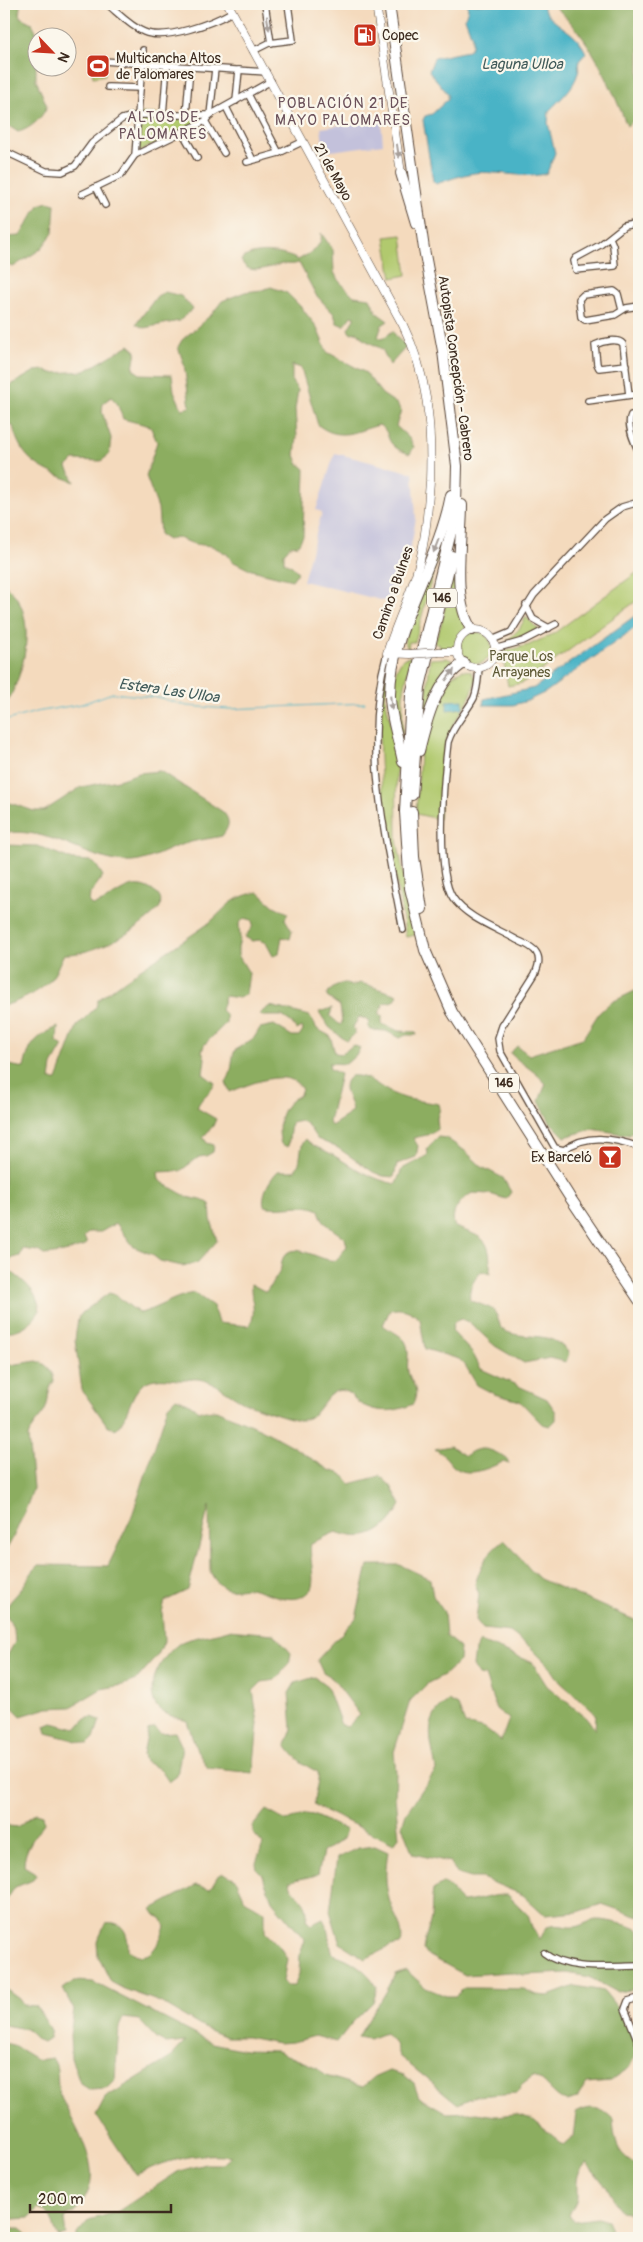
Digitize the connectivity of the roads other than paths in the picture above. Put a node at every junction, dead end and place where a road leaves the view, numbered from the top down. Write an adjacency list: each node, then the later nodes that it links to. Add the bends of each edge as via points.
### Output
1 (107, 4): 8 (street, via 137,28 154,34 208,24)
2 (228, 4): 8 (street, 21 de Mayo)
3 (265, 4): 9 (street, one-way to 9)
4 (288, 4): 9 (street, via 293,40)
5 (376, 4): 37 (street, one-way to 37)
6 (389, 4): 46 (highway, Autopista Concepción - Cabrero / 146)
7 (395, 4): 57 (highway, Autopista Concepción - Cabrero / 146, via 462,437)
8 (232, 12): 11 (street, 21 de Mayo)
9 (271, 43): 11 (street)
10 (143, 50): 13 (street)
11 (253, 51): 18 (street, 21 de Mayo)
12 (103, 61): 13 (street)
13 (142, 64): 14 (street); 21 (street)
14 (167, 66): 15 (street); 26 (street)
15 (190, 67): 16 (street); 28 (street)
16 (215, 69): 17 (street); 27 (street)
17 (239, 70): 18 (street); 23 (street)
18 (266, 72): 19 (street, 21 de Mayo)
19 (271, 81): 22 (street); 31 (street, 21 de Mayo)
20 (108, 87): 21 (street)
21 (140, 88): 25 (street)
22 (248, 94): 23 (street); 34 (street)
23 (236, 101): 24 (street)
24 (226, 107): 27 (street); 34 (street, via 250,160)
25 (138, 115): 26 (street); 32 (street, via 119,121 100,135 78,163 66,171 46,171); 35 (street)
26 (163, 115): 28 (street)
27 (210, 115): 28 (street); 29 (street)
28 (186, 116)
29 (205, 121): 30 (street); 33 (street)
30 (182, 132): 35 (street); 36 (street)
31 (302, 142): 34 (street); 45 (street, 21 de Mayo)
32 (4, 151)
33 (224, 153)
34 (279, 153)
35 (135, 155): 38 (street, via 121,175)
36 (197, 158)
37 (401, 173): 46 (highway)
38 (96, 187): 39 (street); 41 (street)
39 (82, 194)
40 (637, 203): 42 (street)
41 (105, 205)
42 (639, 216)
43 (639, 224): 44 (street, via 624,226)
44 (610, 238): 44 (street, via 576,258 576,270 615,266)
45 (360, 247): 65 (street, Camino a Bulnes, via 416,352 425,385 430,424 429,494 423,546)
46 (424, 249): 54 (highway, Autopista Concepción - Cabrero / 146)
47 (639, 306): 48 (street)
48 (622, 310): 48 (street, via 616,315 584,320 579,298 616,292)
49 (626, 365): 49 (street, via 622,342 595,345 598,367); 51 (street)
50 (639, 394): 51 (street)
51 (629, 395): 52 (street)
52 (588, 401)
53 (639, 429): 55 (street, via 637,416 631,415 632,439)
54 (456, 447): 65 (highway, one-way to 65, via 453,485 442,530); 68 (highway, Autopista Concepción - Cabrero / 146, via 454,513 412,686)
55 (639, 452)
56 (639, 502): 58 (street, via 622,507 605,519)
57 (462, 505): 61 (highway, via 460,598 463,614); 68 (highway, Autopista Concepción - Cabrero / 146, via 456,543 420,687)
58 (526, 605): 60 (street, via 533,619); 62 (street, via 511,632)
59 (556, 624): 60 (street)
60 (549, 628): 63 (street, via 523,641)
61 (472, 630): 62 (street, via 484,632); 64 (street, via 460,638)
62 (492, 640): 63 (street)
63 (494, 649): 67 (street, via 491,659)
64 (458, 652): 65 (street, bridge); 66 (street)
65 (391, 654): 68 (highway, one-way to 68, via 390,702); 69 (street, Camino a Bulnes, via 376,707 375,764)
66 (464, 663): 67 (street); 68 (highway, one-way to 66, via 434,704 448,677)
67 (479, 667): 70 (street, via 474,698 450,736 444,801 443,869 452,897 471,914 531,948 538,957 537,969 502,1026 498,1044 500,1051 555,1148 564,1150 574,1142 588,1138)
68 (410, 773): 71 (highway, Autopista Concepción - Cabrero / 146, via 416,872 425,925 441,975 461,1015); 72 (highway, Autopista Concepción - Cabrero / 146, via 405,826 410,888 423,943 439,987 459,1024)
69 (403, 930)
70 (639, 1147)
71 (639, 1290)
72 (639, 1300)
73 (544, 1953): 74 (street, via 567,1964 610,1968)
74 (639, 1966)
75 (639, 1998): 76 (street, via 628,2001 625,2009)
76 (639, 2044)

